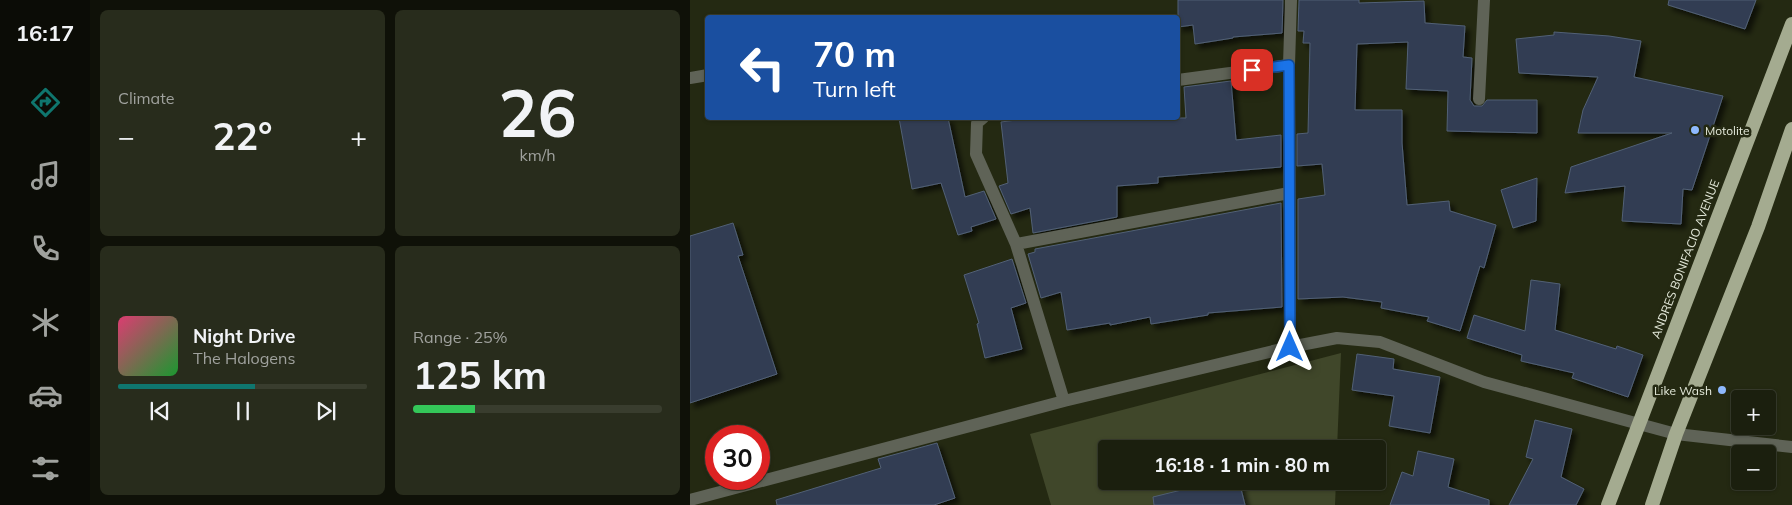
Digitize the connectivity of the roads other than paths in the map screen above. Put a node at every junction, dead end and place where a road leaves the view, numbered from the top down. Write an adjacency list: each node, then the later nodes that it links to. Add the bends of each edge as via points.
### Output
1 (1291, 0): 4 (street)
2 (1484, 0): 8 (street)
3 (1792, 24): 15 (highway, ANDRES BONIFACIO AVENUE)
4 (1289, 65): 7 (street); 11 (street)
5 (705, 76): 6 (street)
6 (690, 78)
7 (1180, 80)
8 (1479, 99)
9 (980, 120): 12 (street, via 977,123 976,154)
10 (1792, 129): 16 (highway, via 1758,227)
11 (1289, 193): 12 (street); 13 (street)
12 (1016, 244): 14 (street)
13 (1290, 347): 14 (street); 15 (street, via 1337,338 1380,342 1484,382)
14 (1064, 401): 18 (street)
15 (1638, 424): 16 (street); 19 (highway, ANDRES BONIFACIO AVENUE)
16 (1676, 434): 17 (street); 20 (highway)
17 (1792, 447)
18 (690, 500)
19 (1608, 505)
20 (1652, 505)

